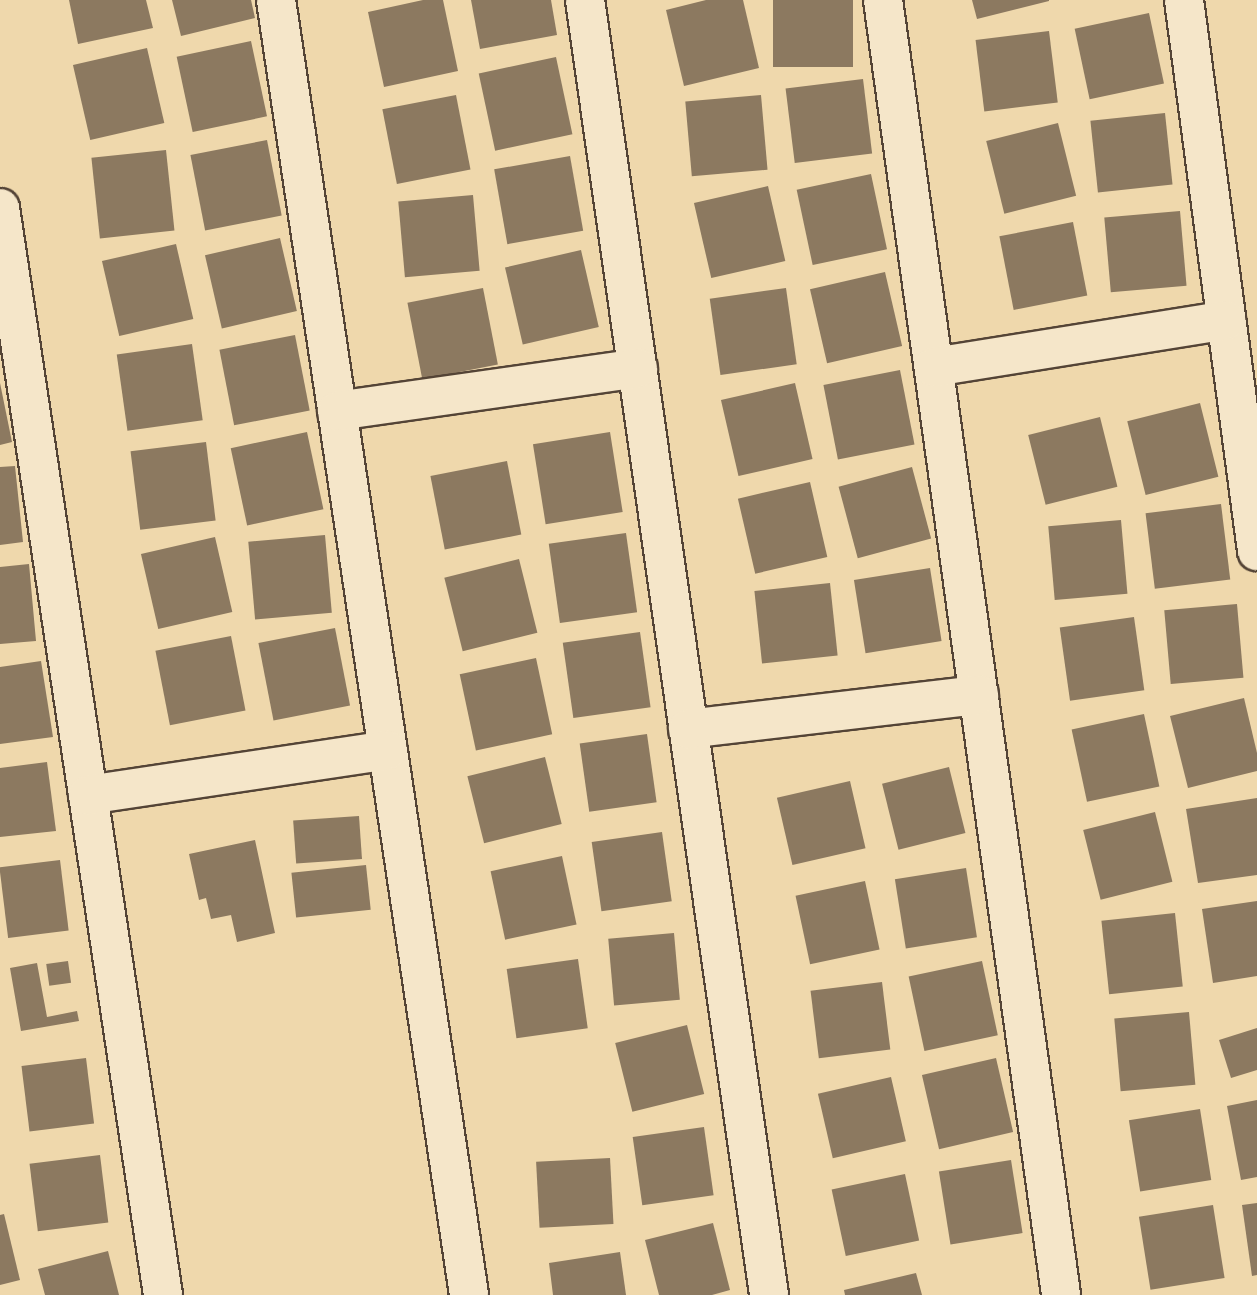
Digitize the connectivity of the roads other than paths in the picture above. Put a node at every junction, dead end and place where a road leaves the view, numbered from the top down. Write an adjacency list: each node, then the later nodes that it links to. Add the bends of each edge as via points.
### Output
1 (276, 0): 10 (street)
2 (585, 0): 9 (street)
3 (883, 0): 8 (street)
4 (1184, 0): 7 (street)
5 (0, 208): 6 (street)
6 (6, 283): 15 (street)
7 (1226, 320): 8 (street); 11 (street)
8 (934, 367): 12 (street)
9 (638, 368): 10 (street); 13 (street)
10 (337, 411): 14 (street)
11 (1257, 551)
12 (979, 695): 13 (street); 19 (street)
13 (688, 729): 18 (street)
14 (388, 750): 15 (street); 17 (street)
15 (88, 795): 16 (street)
16 (163, 1295)
17 (469, 1295)
18 (769, 1295)
19 (1061, 1295)

